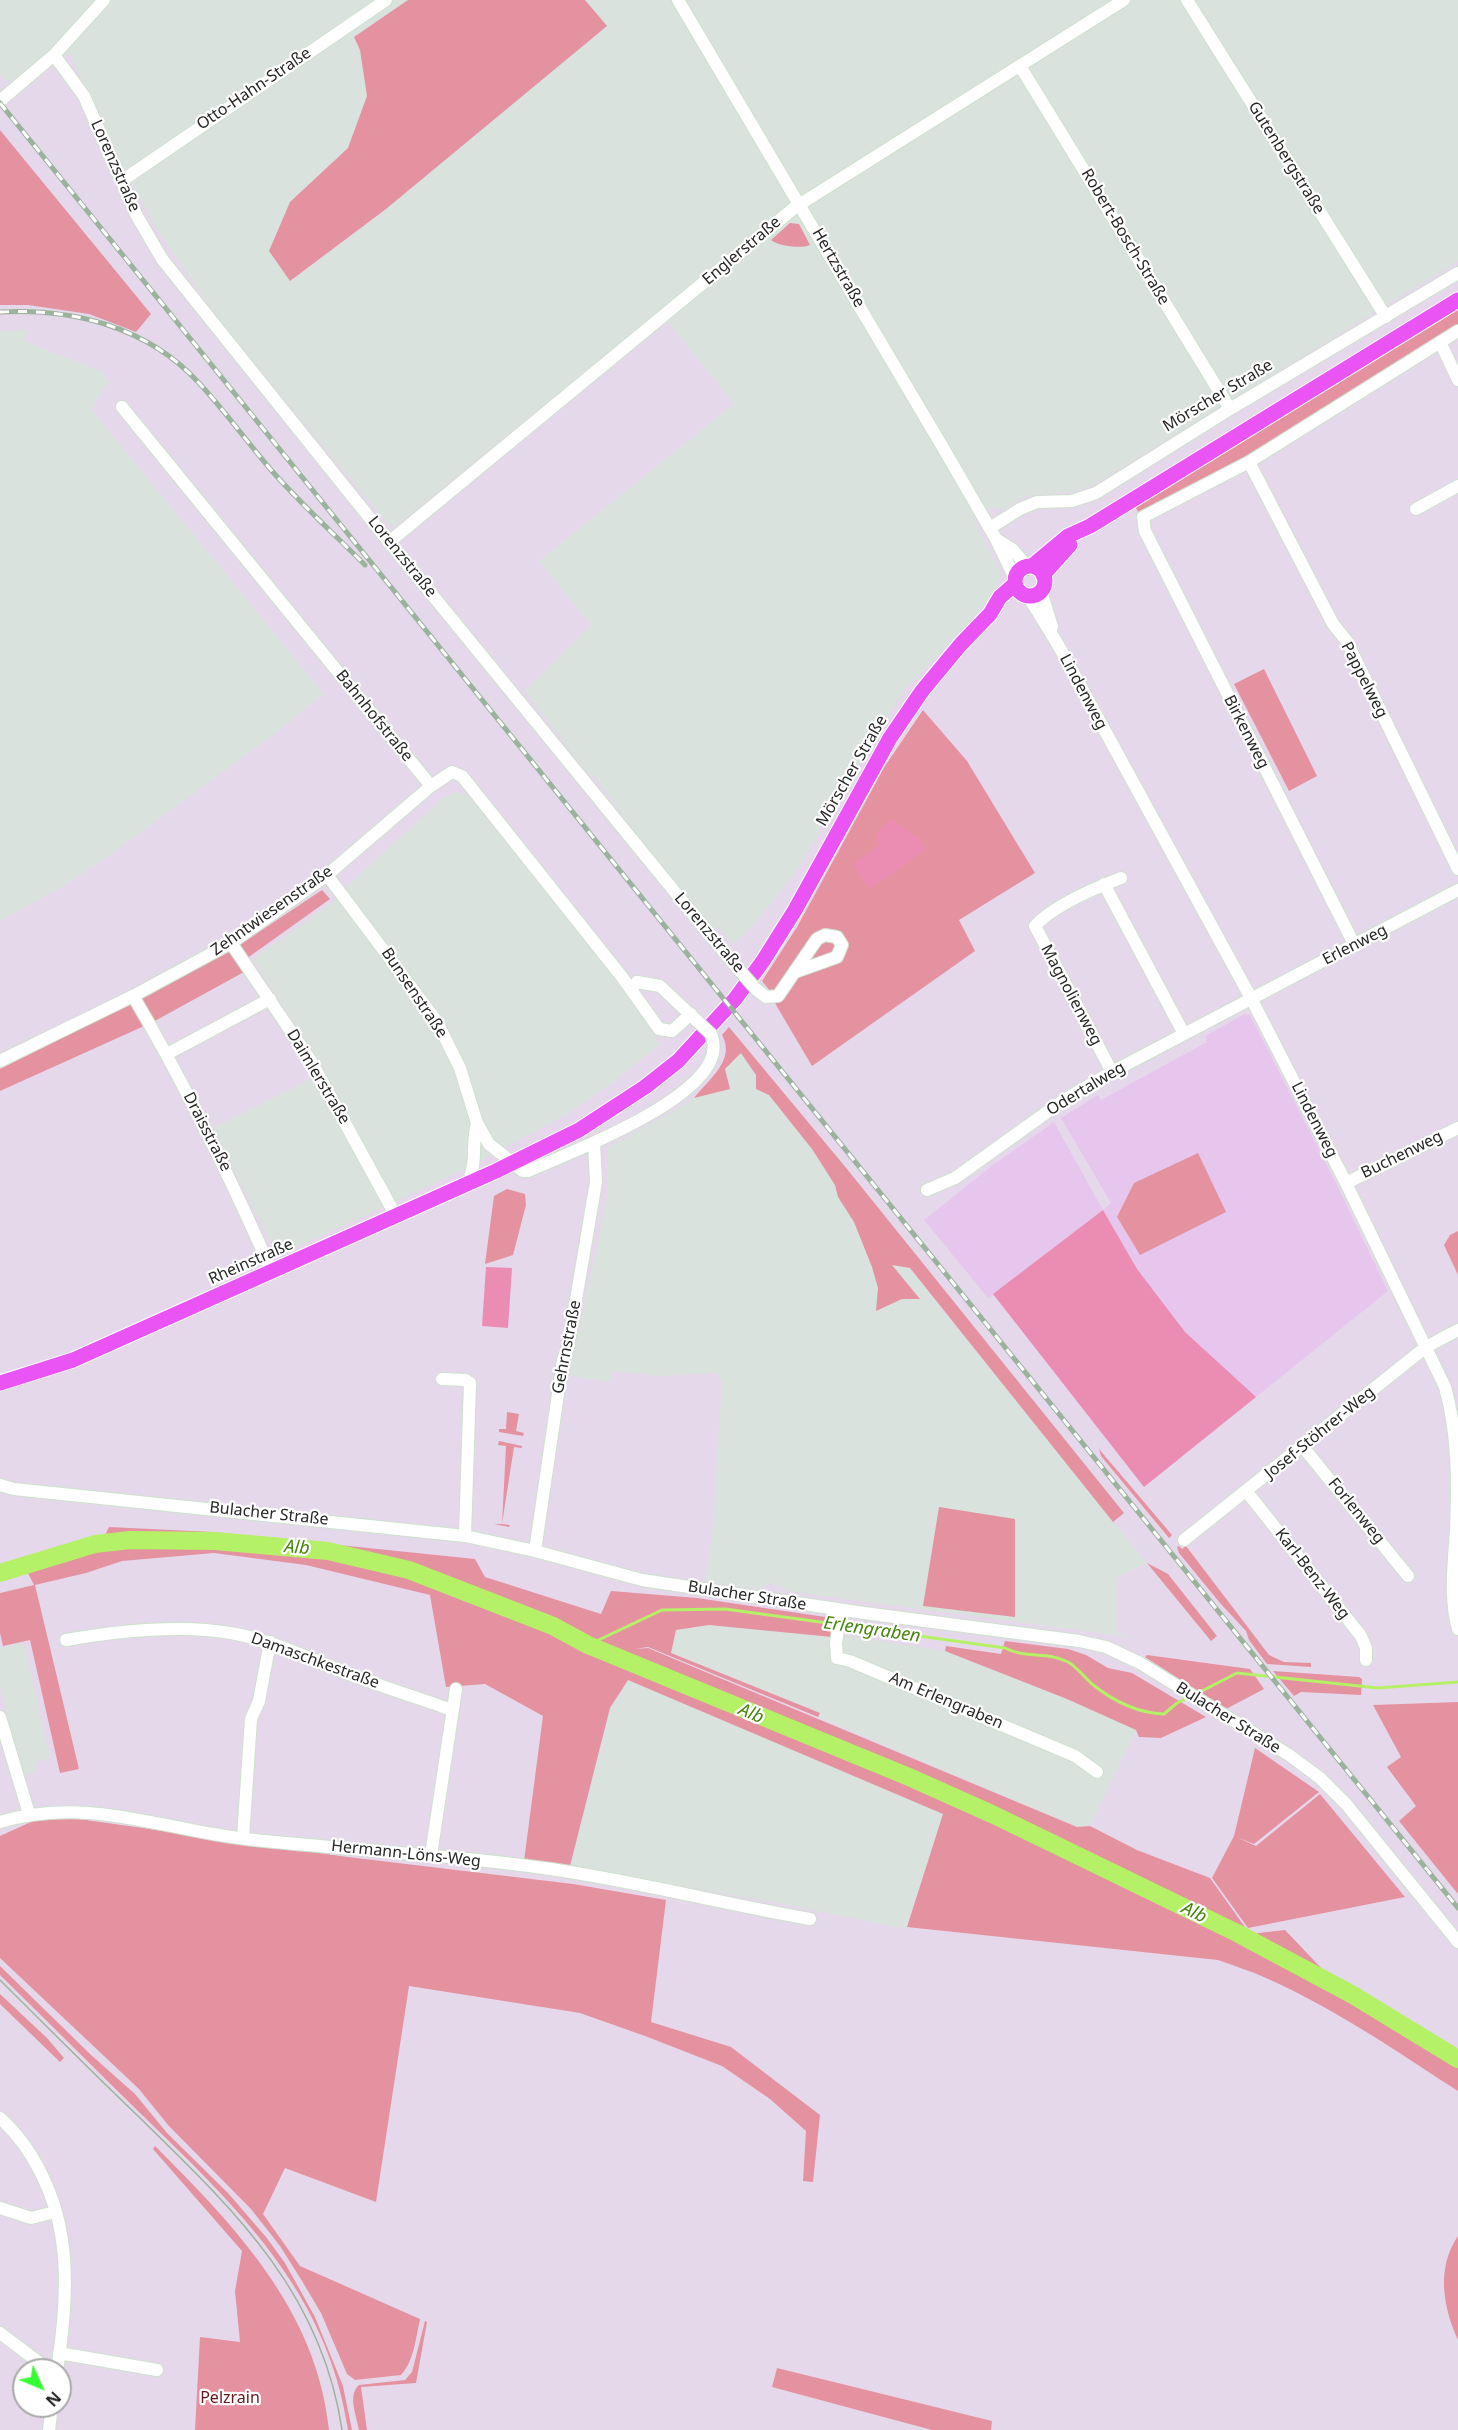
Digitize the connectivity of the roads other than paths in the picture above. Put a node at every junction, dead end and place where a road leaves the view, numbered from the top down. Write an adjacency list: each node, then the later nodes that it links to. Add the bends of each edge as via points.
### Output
1 (104, 0): 6 (street)
2 (386, 0): 9 (street, Otto-Hahn-Straße)
3 (678, 0): 10 (street, Hertzstraße)
4 (1124, 0): 7 (street, Englerstraße)
5 (1187, 0): 13 (street, Gutenbergstraße)
6 (54, 55): 8 (street); 9 (street, Lorenzstraße, via 84,96)
7 (1020, 66): 10 (street, Englerstraße); 18 (street, Robert-Bosch-Straße)
8 (0, 101)
9 (123, 180): 23 (street, Lorenzstraße, via 137,216 162,259)
10 (801, 204): 22 (street, Hertzstraße); 23 (street, Englerstraße)
11 (1458, 273): 13 (street, Mörscher Straße)
12 (1458, 300): 24 (main road, via 1068,536)
13 (1386, 317): 18 (street, Mörscher Straße)
14 (1458, 331): 15 (street)
15 (1440, 342): 16 (street); 19 (street)
16 (1458, 380)
17 (122, 407): 26 (street, Bahnhofstraße)
18 (1230, 409): 22 (street, Mörscher Straße, via 1096,493 1028,505)
19 (1249, 462): 27 (street, Pappelweg, via 1333,624 1346,640); 33 (street, Birkenweg, via 1143,517 1145,531)
20 (1458, 486): 21 (street)
21 (1416, 509)
22 (993, 533): 24 (street, Hertzstraße); 25 (street, Hertzstraße)
23 (389, 542): 35 (street, Lorenzstraße, bridge, via 756,989 766,997 778,996)
24 (1034, 569): 25 (main road, Mörscher Straße, via 1019,571); 25 (main road, via 1045,583)
25 (1025, 589): 34 (main road, Mörscher Straße, via 1000,597 990,614 922,691 890,738); 38 (street, Lindenweg)
26 (431, 786): 28 (street, Zehntwiesenstraße); 36 (street, via 452,772 462,776)
27 (1458, 869)
28 (327, 875): 32 (street, Zehntwiesenstraße); 45 (street, Bunsenstraße, via 436,1020 460,1068)
29 (1121, 878): 30 (street, Magnolienweg)
30 (1104, 884): 41 (street); 44 (street, Magnolienweg, via 1043,917 1035,926)
31 (1458, 890): 33 (street, Erlenweg)
32 (231, 943): 37 (street, Zehntwiesenstraße); 39 (street, Daimlerstraße)
33 (1355, 946): 38 (street, Erlenweg)
34 (764, 961): 48 (main road, Rheinstraße, via 735,999 670,1068 579,1130)
35 (795, 972)
36 (631, 990): 40 (street, via 637,982 660,986); 40 (street, via 659,1029 672,1032)
37 (133, 996): 42 (street, Draisstraße); 43 (street, Zehntwiesenstraße)
38 (1251, 998): 41 (street, Odertalweg); 50 (street, Lindenweg)
39 (270, 999): 42 (street); 52 (street, Daimlerstraße, via 312,1061)
40 (693, 1017): 47 (street, bridge, via 711,1034 714,1051 693,1086 669,1104)
41 (1184, 1034): 44 (street, Odertalweg)
42 (167, 1054): 53 (street, Draisstraße, via 234,1186)
43 (0, 1061)
44 (1112, 1072): 51 (street, Odertalweg, via 1064,1100 955,1178)
45 (477, 1123): 48 (street, Bunsenstraße, via 494,1150); 49 (street, Bunsenstraße, via 475,1159)
46 (1458, 1128): 50 (street, Buchenweg)
47 (594, 1143): 48 (street, via 528,1171); 64 (street, Gehrnstraße, via 596,1182 563,1360)
48 (513, 1163): 49 (main road, Rheinstraße)
49 (468, 1183): 52 (main road, Rheinstraße)
50 (1346, 1183): 55 (street, Lindenweg)
51 (927, 1190)
52 (396, 1216): 53 (main road, Rheinstraße)
53 (272, 1272): 57 (main road, Rheinstraße, via 73,1360)
54 (1458, 1330): 55 (street, Josef-Stöhrer-Weg)
55 (1426, 1347): 58 (street, Josef-Stöhrer-Weg); 59 (street, Lindenweg, via 1445,1387)
56 (442, 1380): 62 (street, via 470,1383)
57 (0, 1383)
58 (1303, 1446): 61 (street, Josef-Stöhrer-Weg); 65 (street, Forlenweg)
59 (1458, 1449): 67 (street, Lindenweg, via 1451,1589)
60 (0, 1485): 62 (street, Bulacher Straße)
61 (1247, 1492): 63 (street, Josef-Stöhrer-Weg); 70 (street, Karl-Benz-Weg, via 1361,1636)
62 (465, 1536): 64 (street, Bulacher Straße)
63 (1184, 1540)
64 (535, 1551): 66 (street, Bulacher Straße, via 642,1580)
65 (1408, 1576)
66 (841, 1615): 74 (street, Am Erlengraben, via 837,1658 1076,1756); 80 (street, Bulacher Straße, via 1093,1644 1125,1655 1320,1778 1346,1803)
67 (1458, 1629)
68 (66, 1640): 69 (street, Damaschkestraße, via 138,1630 198,1630)
69 (270, 1642): 72 (street, Damaschkestraße); 77 (street, via 259,1701 251,1719)
70 (1366, 1660)
71 (456, 1689): 72 (street)
72 (452, 1710): 78 (street)
73 (0, 1717): 75 (street)
74 (1097, 1772)
75 (29, 1814): 76 (street, Hermann-Löns-Weg); 77 (street, Hermann-Löns-Weg, via 107,1813)
76 (0, 1822)
77 (243, 1838): 78 (street, Hermann-Löns-Weg)
78 (431, 1855): 79 (street, Hermann-Löns-Weg, via 571,1872)
79 (810, 1919)
80 (1458, 1942)
81 (0, 2118): 83 (street, via 20,2140 41,2174)
82 (0, 2208): 83 (street, via 31,2218)
83 (55, 2212): 85 (street, via 62,2240)
84 (0, 2333): 86 (street)
85 (60, 2353): 87 (street); 88 (street)
86 (33, 2358)
87 (59, 2358)
88 (157, 2370)

